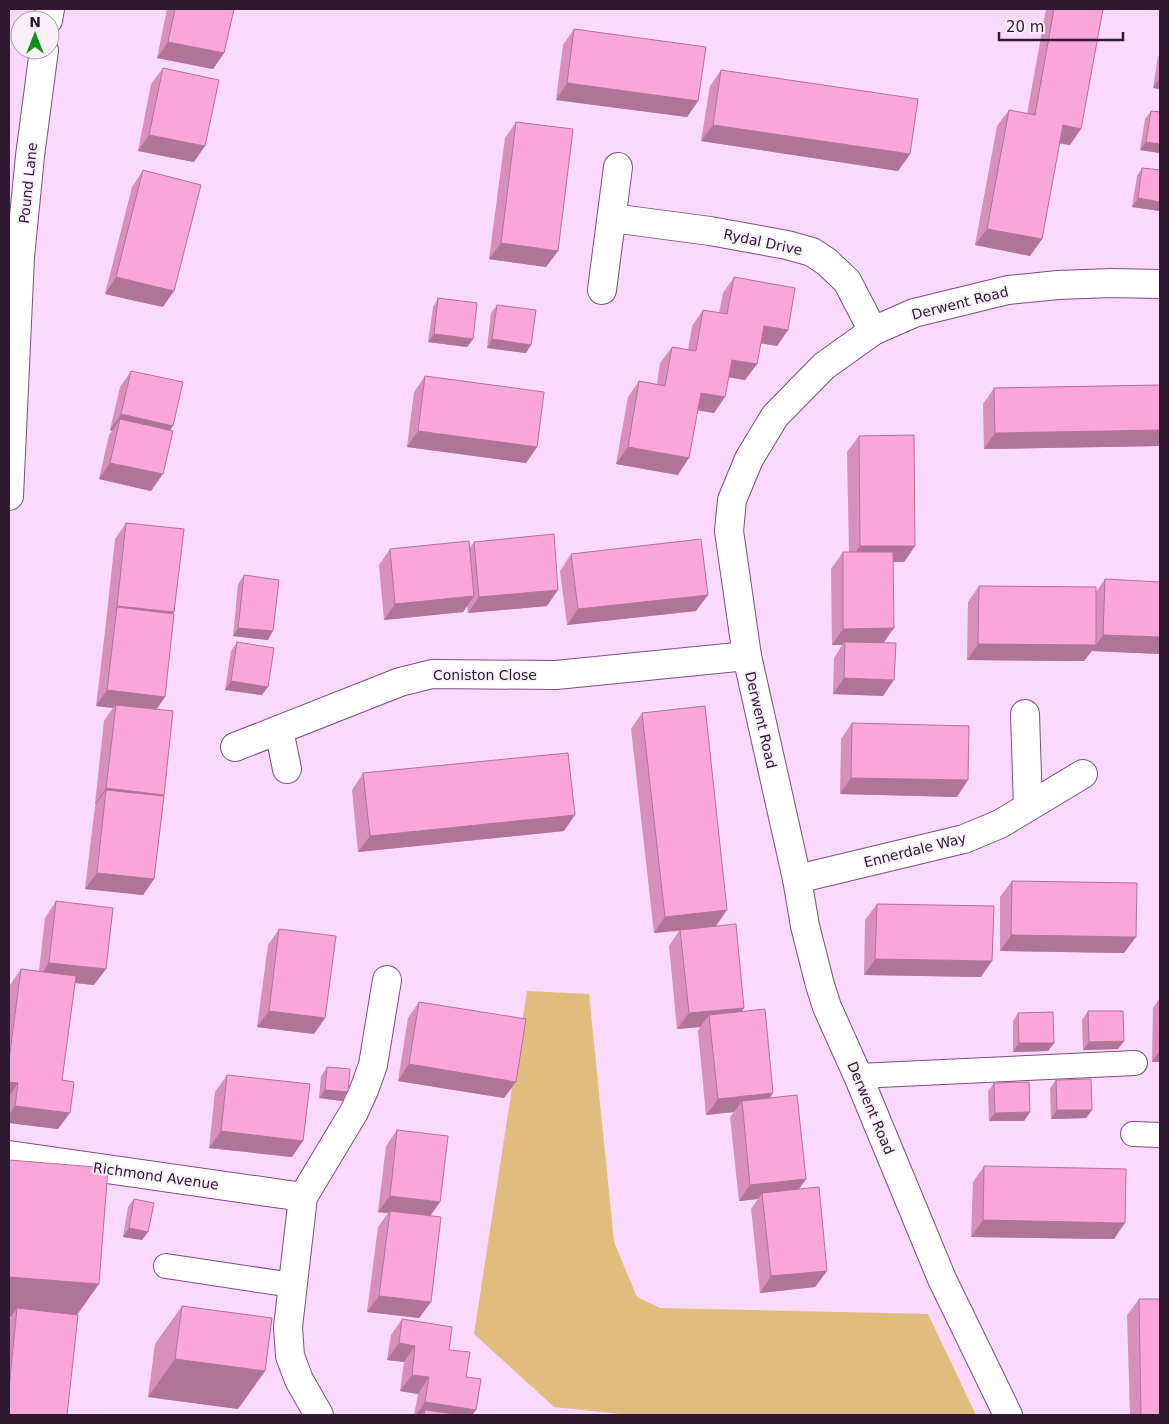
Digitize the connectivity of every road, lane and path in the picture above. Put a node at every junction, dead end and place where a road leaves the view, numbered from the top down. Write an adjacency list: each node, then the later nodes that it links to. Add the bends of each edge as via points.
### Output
1 (43, 60): 7 (street, Pound Lane, via 20,257)
2 (618, 166): 3 (street)
3 (612, 218): 5 (street); 6 (street, Rydal Drive, via 710,231 812,252 847,281)
4 (1160, 284): 6 (street, Derwent Road, via 1058,285 1008,290 914,313)
5 (602, 290)
6 (873, 331): 8 (street, Derwent Road, via 824,366 775,416 749,460 732,500 729,531)
7 (9, 496)
8 (747, 656): 10 (street, Coniston Close, via 556,675 432,674 400,682); 15 (street, Derwent Road)
9 (1025, 714): 14 (street)
10 (279, 730): 11 (street, Coniston Close); 12 (street)
11 (235, 747)
12 (287, 769)
13 (1083, 774): 14 (street, Ennerdale Way)
14 (1028, 807): 15 (street, Ennerdale Way, via 1000,824 964,839)
15 (797, 879): 18 (street, Derwent Road, via 820,985)
16 (387, 980): 22 (street, via 374,1065 354,1112)
17 (1135, 1063): 18 (lane)
18 (858, 1076): 26 (street, Derwent Road, via 942,1279)
19 (1133, 1134): 20 (lane)
20 (1160, 1135)
21 (9, 1155): 22 (street, Richmond Avenue)
22 (303, 1197): 24 (street)
23 (166, 1266): 24 (lane)
24 (292, 1285): 25 (street, via 288,1327 290,1356 299,1380)
25 (319, 1415)
26 (1008, 1415)

